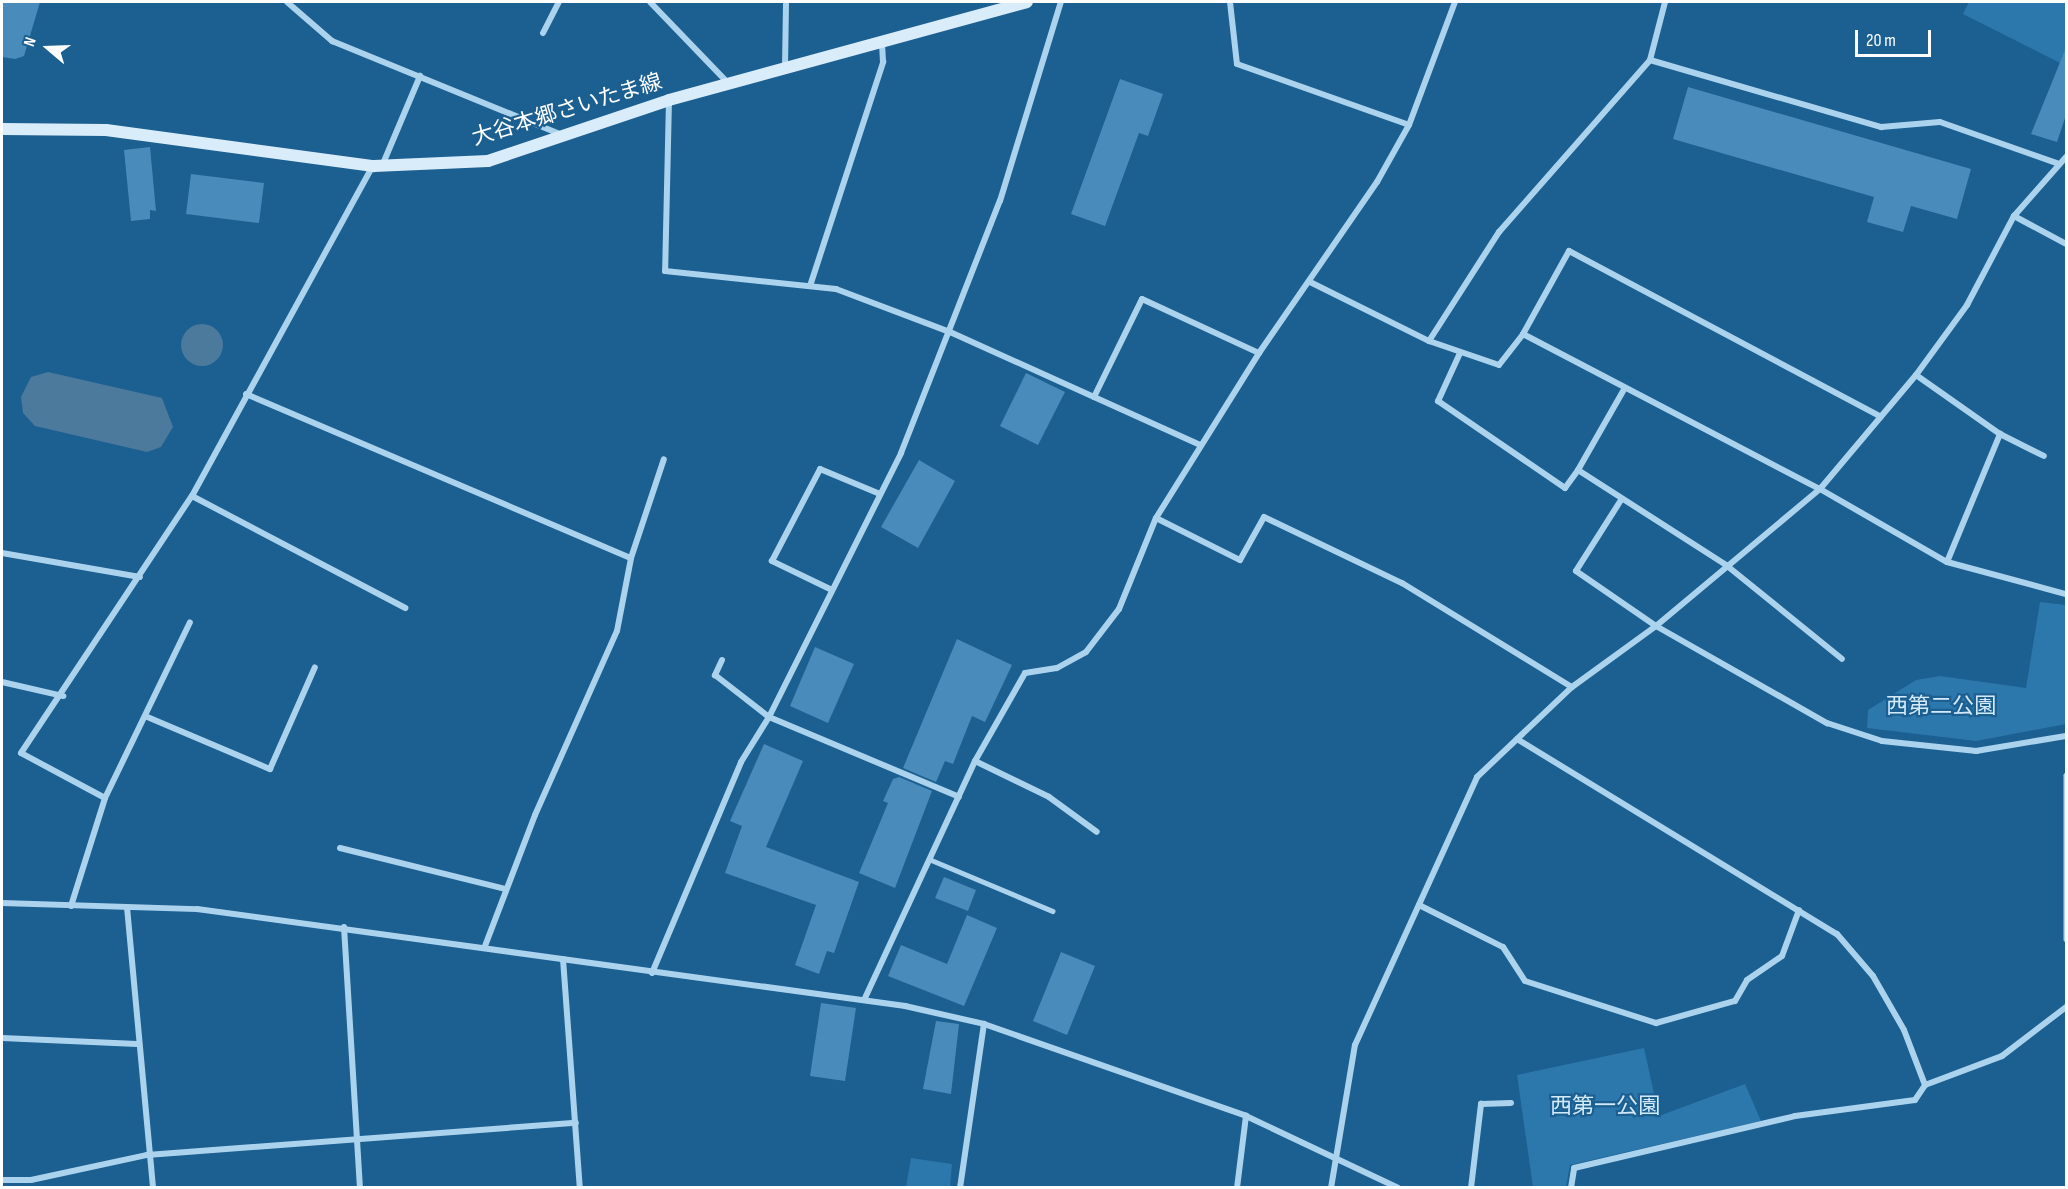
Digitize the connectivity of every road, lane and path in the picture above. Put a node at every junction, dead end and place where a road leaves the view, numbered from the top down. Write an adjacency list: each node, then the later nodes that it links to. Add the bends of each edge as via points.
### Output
1 (287, 2): 15 (street, via 332,41)
2 (559, 2): 11 (street)
3 (650, 2): 16 (street)
4 (786, 2): 14 (street)
5 (1027, 2): 10 (main road, 大谷本郷さいたま線)
6 (1061, 2): 28 (street, via 1000,201 965,280)
7 (1230, 2): 18 (street, via 1237,64)
8 (1455, 2): 18 (street)
9 (1665, 2): 13 (street)
10 (998, 6): 12 (main road, 大谷本郷さいたま線)
11 (543, 33)
12 (882, 41): 14 (main road, 大谷本郷さいたま線); 27 (street, via 883,62)
13 (1650, 60): 22 (street, via 1881,127 1940,123); 30 (street, via 1499,232)
14 (784, 67): 16 (main road, 大谷本郷さいたま線)
15 (420, 76): 20 (street); 23 (street)
16 (728, 83): 17 (main road, 大谷本郷さいたま線)
17 (669, 100): 20 (main road, 大谷本郷さいたま線); 27 (street, via 665,271)
18 (1409, 125): 26 (street)
19 (2, 129): 23 (main road, 大谷本郷さいたま線, via 106,130)
20 (564, 135): 23 (main road, 大谷本郷さいたま線, via 488,161)
21 (2067, 157): 22 (street)
22 (2059, 164): 24 (street)
23 (378, 166): 35 (street)
24 (2014, 216): 25 (street); 33 (street, via 1967,305)
25 (2067, 244)
26 (1310, 282): 30 (street); 31 (street)
27 (810, 286): 28 (street, via 836,289)
28 (950, 332): 36 (street); 44 (street)
29 (1523, 334): 32 (street, via 1499,365); 34 (street); 37 (street, via 1569,251)
30 (1429, 341): 32 (street)
31 (1259, 353): 36 (street, via 1142,299); 39 (street)
32 (1460, 353): 42 (street, via 1438,401 1564,488)
33 (1916, 375): 37 (street); 38 (street)
34 (1623, 390): 42 (street); 43 (street)
35 (246, 394): 45 (street); 49 (street)
36 (1094, 397): 39 (street)
37 (1881, 417): 43 (street)
38 (2000, 434): 40 (street); 50 (street)
39 (1200, 445): 47 (street)
40 (2044, 456)
41 (664, 459): 49 (street)
42 (1578, 470): 46 (street)
43 (1820, 489): 50 (street); 51 (street)
44 (880, 494): 53 (street); 53 (street, via 820,469 772,561)
45 (192, 496): 52 (street); 55 (street)
46 (1621, 500): 51 (street); 57 (street, via 1576,571)
47 (1156, 518): 62 (street, via 1240,560 1264,517 1402,583); 68 (street, via 1119,609 1086,652 1057,668 1026,673)
48 (2, 553): 52 (street)
49 (631, 558): 75 (street, via 617,631)
50 (1947, 562): 54 (street)
51 (1726, 565): 57 (street); 58 (street)
52 (140, 577): 63 (street)
53 (832, 590): 65 (street)
54 (2067, 594)
55 (405, 608)
56 (190, 621): 64 (street)
57 (1656, 626): 62 (street); 66 (street, via 1827,723 1882,741 1976,752)
58 (1842, 659)
59 (722, 660): 65 (street, via 715,675)
60 (315, 667): 64 (street, via 270,769)
61 (2, 682): 63 (street)
62 (1572, 687): 67 (street)
63 (63, 696): 71 (street, via 21,753)
64 (145, 716): 71 (street)
65 (769, 717): 70 (street); 86 (street, via 741,762)
66 (2067, 736)
67 (1517, 739): 77 (street, via 1477,777); 80 (street)
68 (975, 761): 70 (street); 72 (street, via 1049,797)
69 (2067, 775): 83 (lane)
70 (959, 797): 74 (street)
71 (105, 798): 78 (street)
72 (1097, 832)
73 (340, 848): 75 (street)
74 (929, 859): 81 (lane); 87 (street)
75 (506, 889): 84 (street)
76 (2, 903): 78 (street)
77 (1419, 905): 80 (street, via 1503,947 1525,981 1656,1023 1735,1001 1747,980 1782,956); 98 (street, via 1355,1045)
78 (71, 906): 79 (street)
79 (127, 907): 82 (street, via 197,909); 91 (street)
80 (1799, 910): 92 (street, via 1838,934 1874,976 1904,1030)
81 (1053, 911)
82 (344, 927): 84 (street); 96 (street)
83 (2067, 939)
84 (485, 946): 85 (street)
85 (564, 959): 86 (street); 95 (street)
86 (652, 973): 87 (street)
87 (866, 998): 89 (street)
88 (2067, 1007): 92 (street, via 2002,1056)
89 (984, 1024): 94 (street); 104 (street)
90 (2, 1038): 91 (street)
91 (137, 1044): 97 (street)
92 (1925, 1085): 109 (street, via 1915,1100 1795,1116 1574,1168)
93 (1511, 1103): 108 (street, via 1481,1104)
94 (1246, 1116): 98 (street); 105 (street)
95 (576, 1123): 96 (street); 103 (street)
96 (357, 1137): 97 (street); 102 (street)
97 (147, 1155): 100 (street); 101 (street)
98 (1335, 1158): 106 (street); 107 (street)
99 (2, 1180): 100 (street)
100 (32, 1184)
101 (153, 1188)
102 (360, 1188)
103 (580, 1188)
104 (960, 1188)
105 (1237, 1188)
106 (1331, 1188)
107 (1398, 1188)
108 (1472, 1188)
109 (1571, 1188)

